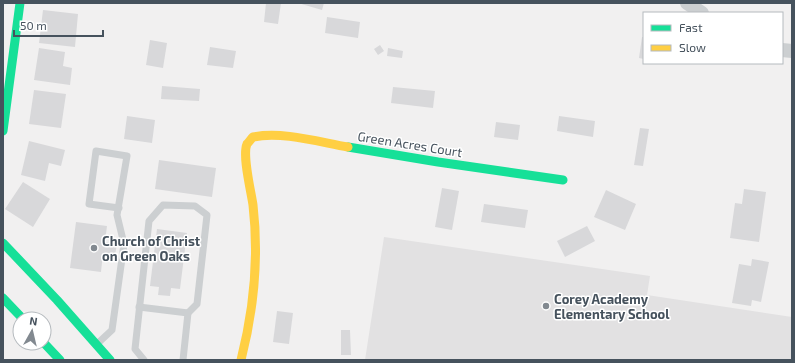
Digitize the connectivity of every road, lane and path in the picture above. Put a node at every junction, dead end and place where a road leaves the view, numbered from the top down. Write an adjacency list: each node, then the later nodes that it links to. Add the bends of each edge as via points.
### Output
1 (20, 3): 4 (street)
2 (687, 3): 3 (street)
3 (700, 12)
4 (3, 131)
5 (563, 180): 18 (street, Green Acres Court, via 289,137 263,135 253,138 247,145 245,155 255,231 254,297)
6 (118, 208): 6 (lane, via 127,156 96,151 89,204); 12 (lane, via 117,215 124,244 112,330)
7 (3, 243): 12 (street)
8 (3, 298): 10 (street)
9 (140, 307): 11 (lane); 11 (lane, via 149,221 163,205 195,206 207,215 197,304); 16 (lane, via 135,349)
10 (15, 311)
11 (188, 313): 17 (lane)
12 (97, 344): 15 (street)
13 (52, 351): 14 (street)
14 (60, 360)
15 (110, 360)
16 (144, 360)
17 (183, 360)
18 (241, 360)

